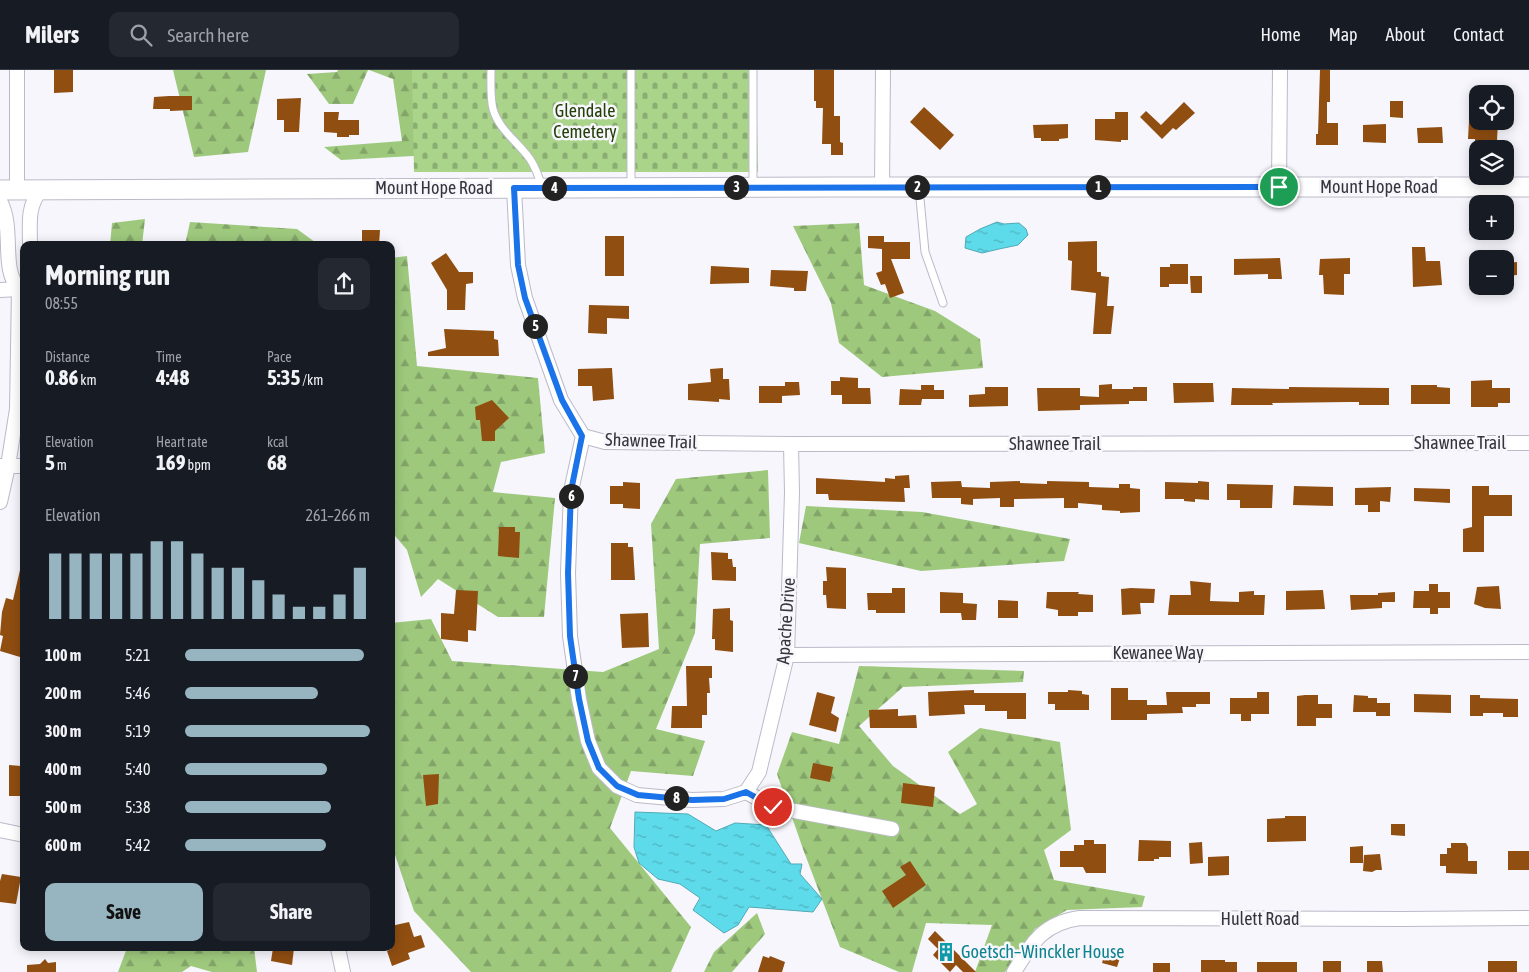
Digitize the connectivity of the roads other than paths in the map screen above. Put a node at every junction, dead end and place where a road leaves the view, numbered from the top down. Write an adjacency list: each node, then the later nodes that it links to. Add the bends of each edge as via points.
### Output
1 (17, 70): 15 (street)
2 (491, 70): 12 (lane, via 491,102 495,115 529,157)
3 (632, 70): 13 (lane)
4 (753, 70): 8 (lane)
5 (883, 70): 9 (street)
6 (1280, 70): 10 (street)
7 (1529, 186): 10 (street, Mount Hope Road)
8 (753, 187): 9 (street, Mount Hope Road); 13 (street, Mount Hope Road)
9 (882, 187): 14 (street, Mount Hope Road)
10 (1279, 187): 14 (street, Mount Hope Road)
11 (514, 188): 12 (street, Mount Hope Road); 16 (street, Mount Hope Road); 24 (street, via 518,265 525,298 562,400)
12 (542, 188): 13 (street, Mount Hope Road)
13 (631, 188)
14 (919, 188): 22 (lane, via 925,252)
15 (9, 191): 16 (street, Mount Hope Road)
16 (40, 191): 18 (street, via 30,210)
17 (0, 201): 19 (street, via 6,215 6,268 10,279)
18 (30, 241)
19 (20, 285)
20 (20, 286): 21 (street)
21 (0, 290)
22 (943, 303)
23 (20, 335): 27 (street, via 17,409)
24 (582, 436): 26 (street, Shawnee Trail, via 605,442); 32 (street, via 571,491 570,636 588,741 599,768 617,786 638,795 692,800 724,799)
25 (1529, 443): 26 (street, Shawnee Trail)
26 (791, 444): 31 (street, Apache Drive)
27 (4, 466): 28 (street); 29 (street)
28 (20, 466)
29 (0, 502)
30 (1529, 652): 31 (street, Kewanee Way)
31 (787, 655): 32 (street, Apache Drive, via 759,772)
32 (746, 792): 33 (street, via 773,807)
33 (892, 829)
34 (0, 830): 35 (street)
35 (20, 834)
36 (1529, 918): 39 (street, Hulett Road, via 1080,918 1061,922 1044,931 1030,945)
37 (339, 951): 38 (street)
38 (343, 972)
39 (1014, 972)

